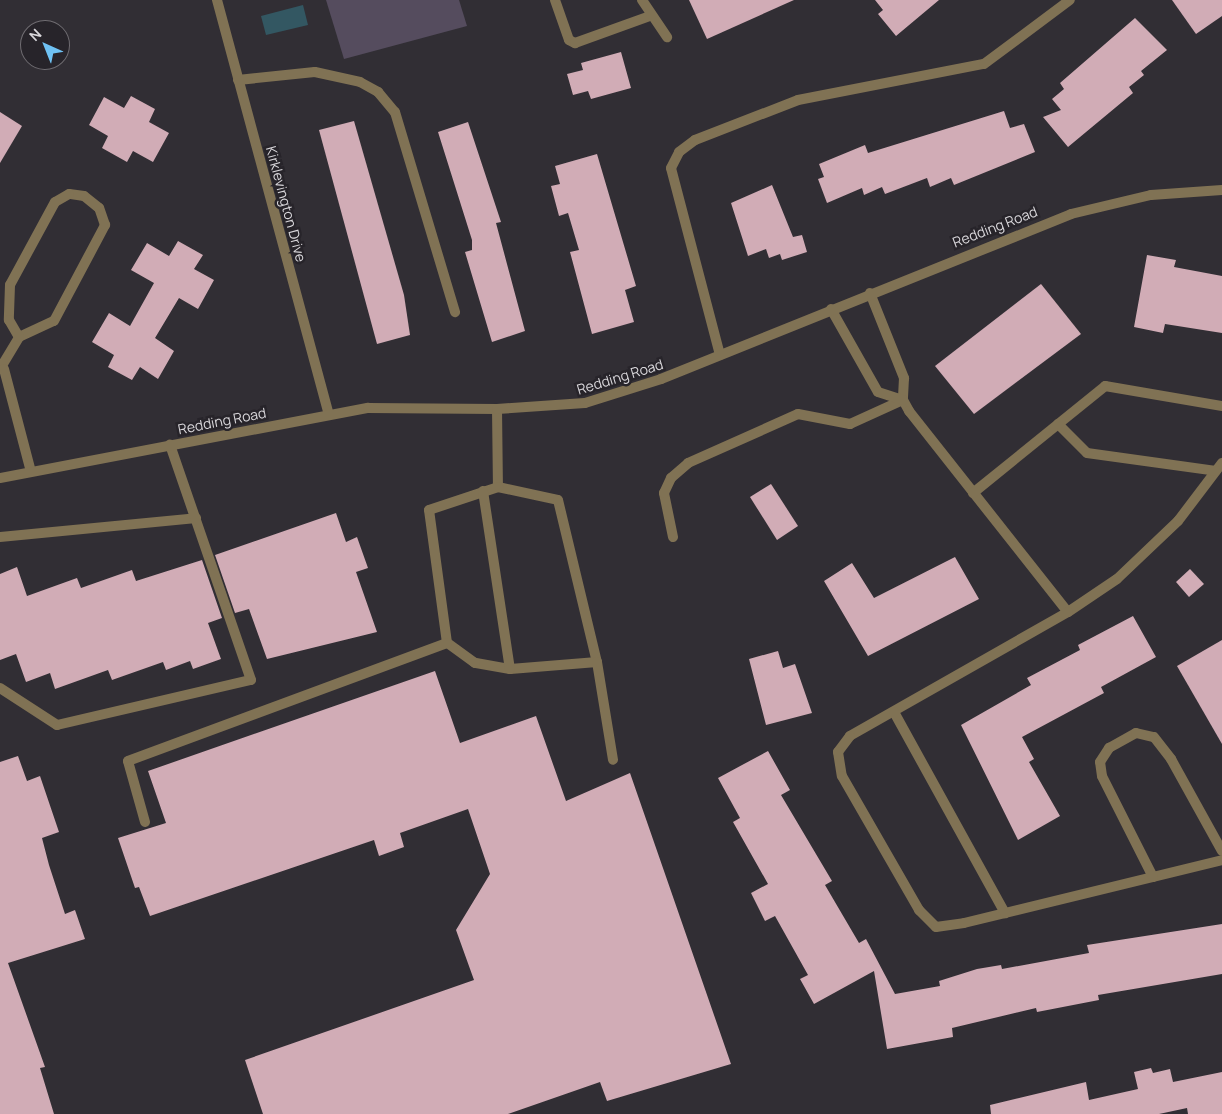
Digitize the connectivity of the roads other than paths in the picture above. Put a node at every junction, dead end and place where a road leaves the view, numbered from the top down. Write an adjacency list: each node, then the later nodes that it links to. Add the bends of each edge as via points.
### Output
1 (217, 0): 7 (street, Kirklevington Drive)
2 (555, 0): 5 (street, via 569,40 576,43)
3 (642, 0): 5 (street)
4 (1070, 0): 13 (street, via 984,64 798,100 695,140 680,152 670,168)
5 (650, 16): 6 (street)
6 (667, 37)
7 (238, 80): 11 (street, via 314,72 360,82 378,92 395,112); 18 (street, Kirklevington Drive)
8 (1222, 190): 9 (street, Redding Road, via 1151,195 1071,214)
9 (870, 293): 10 (street, Redding Road); 15 (street, via 904,378)
10 (831, 309): 13 (street, Redding Road); 15 (street, via 878,392)
11 (454, 312)
12 (19, 338): 12 (street, via 54,321 105,225 99,208 84,196 69,194 55,202 10,285 9,320); 14 (street)
13 (720, 355): 17 (street, Redding Road, via 585,404)
14 (2, 369): 22 (street)
15 (903, 400): 26 (street); 29 (street, via 850,424 798,414 688,463 671,478 664,493)
16 (1222, 406): 19 (street, via 1105,386)
17 (497, 409): 18 (street, Redding Road, via 368,408); 24 (street)
18 (329, 414): 20 (street, Redding Road)
19 (1058, 424): 21 (street, via 1087,453); 26 (street)
20 (170, 445): 22 (street, Redding Road); 27 (street)
21 (1219, 467): 30 (street, via 1178,522 1117,579)
22 (31, 472): 23 (street, Redding Road)
23 (0, 475)
24 (498, 487): 25 (street); 32 (street, via 558,500)
25 (483, 491): 31 (street, via 429,510); 33 (street)
26 (973, 493): 30 (street)
27 (196, 518): 28 (street); 34 (street, via 251,680 56,725 24,700)
28 (0, 537)
29 (673, 537)
30 (1068, 612): 35 (street)
31 (448, 643): 33 (street, via 475,663); 37 (street, via 128,761)
32 (596, 662): 33 (street); 36 (street)
33 (510, 669)
34 (0, 688)
35 (894, 712): 41 (street); 41 (street, via 850,736 838,752 842,776 919,910 936,927)
36 (613, 760)
37 (145, 822)
38 (1222, 851): 40 (street, via 1171,759 1154,737 1136,733 1110,748 1100,762 1102,776)
39 (1222, 860): 40 (street)
40 (1153, 877): 41 (street)
41 (1005, 913)

